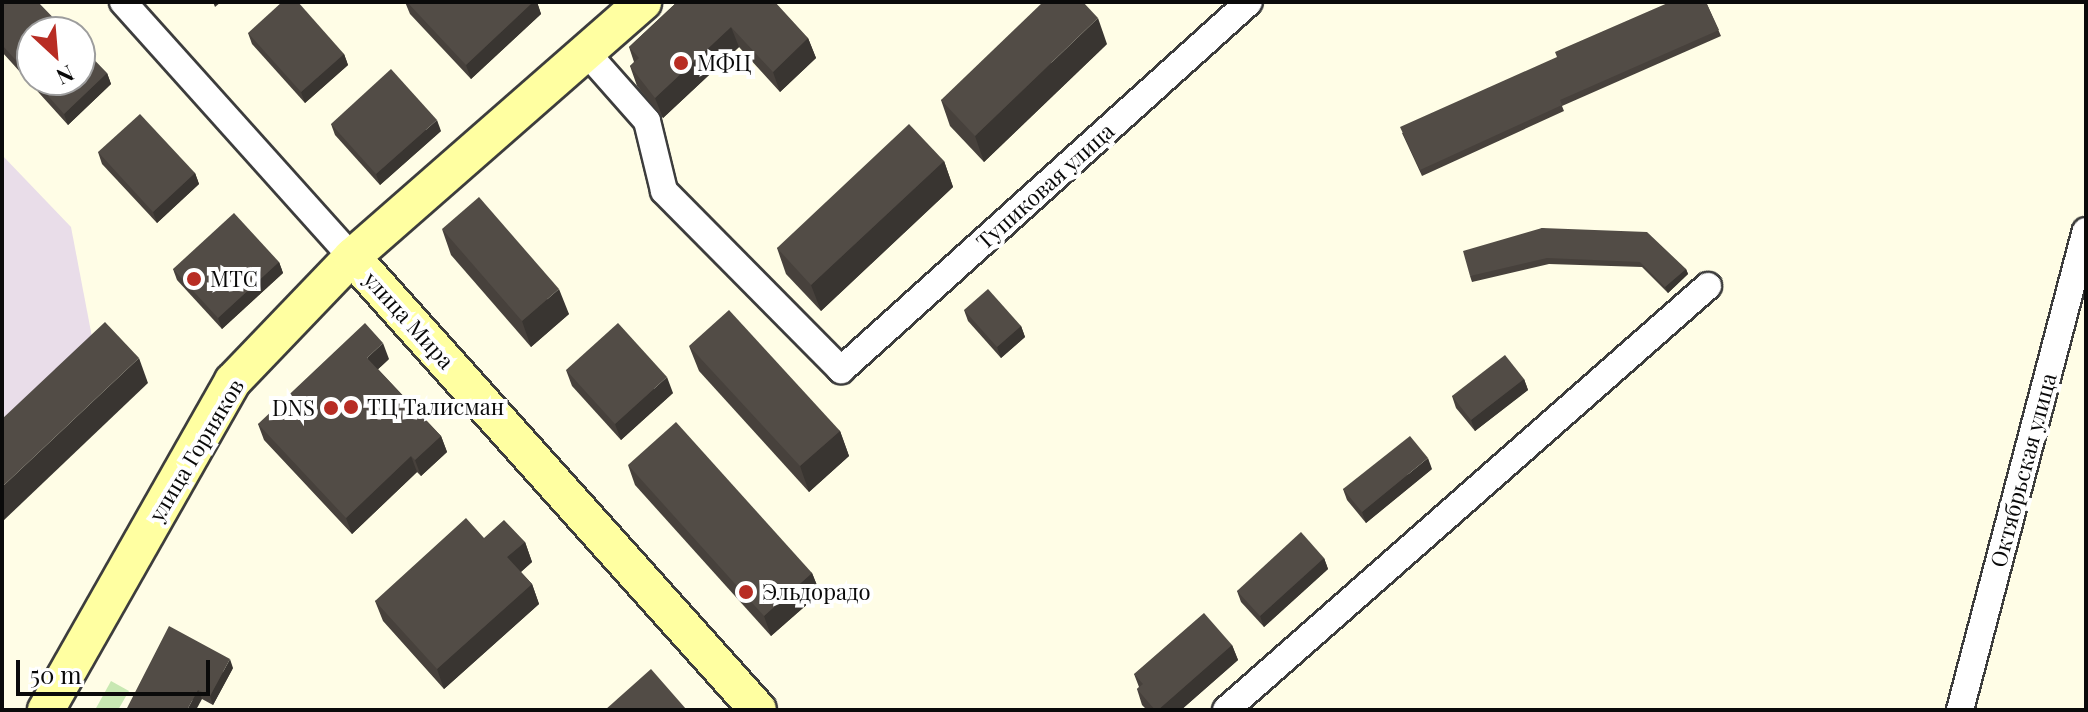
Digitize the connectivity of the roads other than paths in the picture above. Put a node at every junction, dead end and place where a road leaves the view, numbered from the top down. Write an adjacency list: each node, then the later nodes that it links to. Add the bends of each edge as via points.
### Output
1 (123, 2): 6 (street, улица Мира)
2 (643, 2): 4 (main road, улица Горняков)
3 (1249, 2): 4 (street, Тупиковая улица, via 841,370 664,191 647,121)
4 (586, 52): 6 (main road, улица Горняков)
5 (2086, 231): 11 (street, Октябрьская улица)
6 (352, 257): 8 (main road, улица Горняков, via 233,381); 9 (main road, улица Мира)
7 (1708, 286): 10 (street)
8 (46, 710)
9 (758, 710)
10 (1226, 710)
11 (1960, 710)

